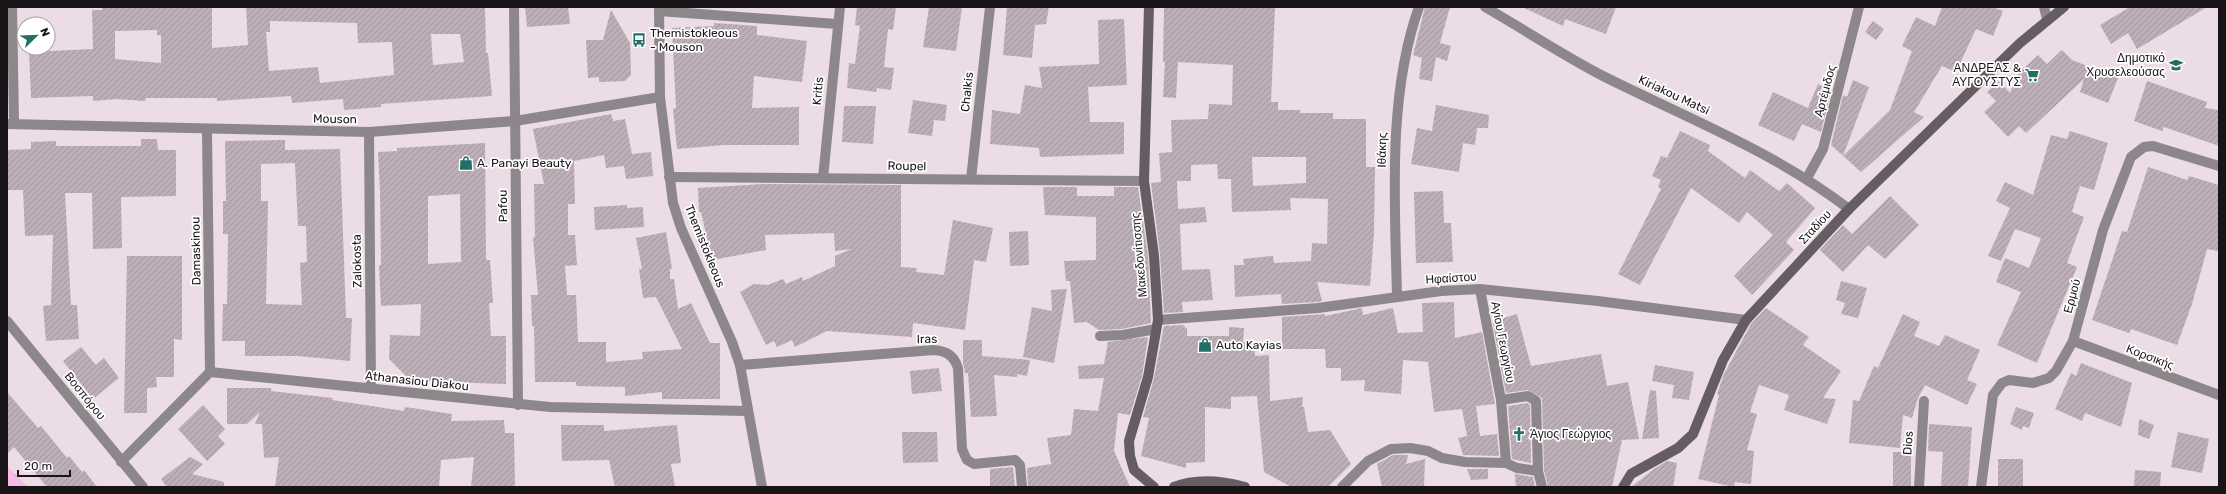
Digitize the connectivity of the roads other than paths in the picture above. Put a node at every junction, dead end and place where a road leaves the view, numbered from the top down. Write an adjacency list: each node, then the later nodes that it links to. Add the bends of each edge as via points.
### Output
1 (12, 7): 16 (street)
2 (514, 7): 15 (street, Pafou)
3 (840, 7): 13 (street, Kritis)
4 (990, 7): 23 (street, Chalkis)
5 (1149, 7): 24 (main road, Μακεδονίτισσης)
6 (1419, 7): 27 (street, Ιθάκης, via 1413,24 1396,126)
7 (1485, 7): 22 (street, Kiriakou Matsi, via 1604,76 1740,141)
8 (1860, 7): 22 (street, Αρτέμιδος, via 1823,149)
9 (2044, 7): 12 (street)
10 (2064, 7): 12 (main road, Σταδίου)
11 (659, 9): 13 (street); 14 (street, Themistokleous)
12 (2047, 19): 25 (main road, Σταδίου)
13 (837, 24): 21 (street, Kritis)
14 (660, 97): 15 (street, Mouson); 20 (street, Themistokleous)
15 (515, 121): 18 (street, Mouson); 39 (street, Pafou)
16 (11, 123): 17 (street, Mouson)
17 (207, 130): 18 (street, Mouson); 34 (street, Damaskinou)
18 (369, 132): 35 (street, Zalokosta)
19 (2219, 166): 32 (street, Ερμού, via 2152,146 2144,147 2132,157 2103,230)
20 (669, 177): 21 (street, Roupel); 33 (street, Themistokleous, via 673,203 681,228)
21 (823, 178): 23 (street, Roupel)
22 (1807, 178): 25 (street, Kiriakou Matsi)
23 (971, 179): 24 (street, Roupel)
24 (1144, 181): 30 (main road, Μακεδονίτισσης, via 1154,256)
25 (1849, 209): 28 (main road, Σταδίου)
26 (1480, 289): 27 (street, Ηφαίστου); 28 (street, Ηφαίστου, via 1598,300); 37 (street, Αγίου Γεωργίου)
27 (1397, 297): 30 (street, Ηφαίστου)
28 (1746, 320): 52 (main road, Σταδίου, via 1723,360 1693,434 1678,448 1631,474)
29 (7, 321): 41 (street, Βοσπόρου)
30 (1157, 325): 31 (street, Ηφαίστου, via 1123,336); 47 (main road, Μακεδονίτισσης, via 1148,377 1129,441 1134,470)
31 (1100, 336)
32 (2073, 341): 36 (street, Κορσικής); 54 (street, Ερμού, via 2056,371 2049,378 2033,383 2009,380 1996,388)
33 (740, 365): 40 (street, Themistokleous); 46 (street, Iras, via 934,350 946,353 952,357 958,368 962,449 967,460 974,464 1015,460 1020,465)
34 (210, 372): 35 (street, Athanasiou Diakou); 41 (street)
35 (371, 389): 39 (street, Athanasiou Diakou)
36 (2219, 395)
37 (1501, 400): 42 (street, Αγίου Γεωργίου); 43 (street, Αγίου Γεωργίου, via 1528,396 1536,401)
38 (1924, 401): 53 (street, Dios)
39 (518, 405): 40 (street, Athanasiou Diakou)
40 (747, 411): 45 (street, Themistokleous)
41 (121, 462): 44 (street, Βοσπόρου)
42 (1506, 463): 43 (street, via 1517,468); 50 (street, via 1465,462 1442,458 1422,450 1391,449 1368,461)
43 (1538, 471): 51 (street, Αγίου Γεωργίου)
44 (143, 487)
45 (762, 487)
46 (1022, 487)
47 (1154, 487)
48 (1174, 487): 49 (main road, via 1192,482 1214,481)
49 (1245, 487)
50 (1342, 487)
51 (1542, 487)
52 (1623, 487)
53 (1918, 487)
54 (1981, 487)

